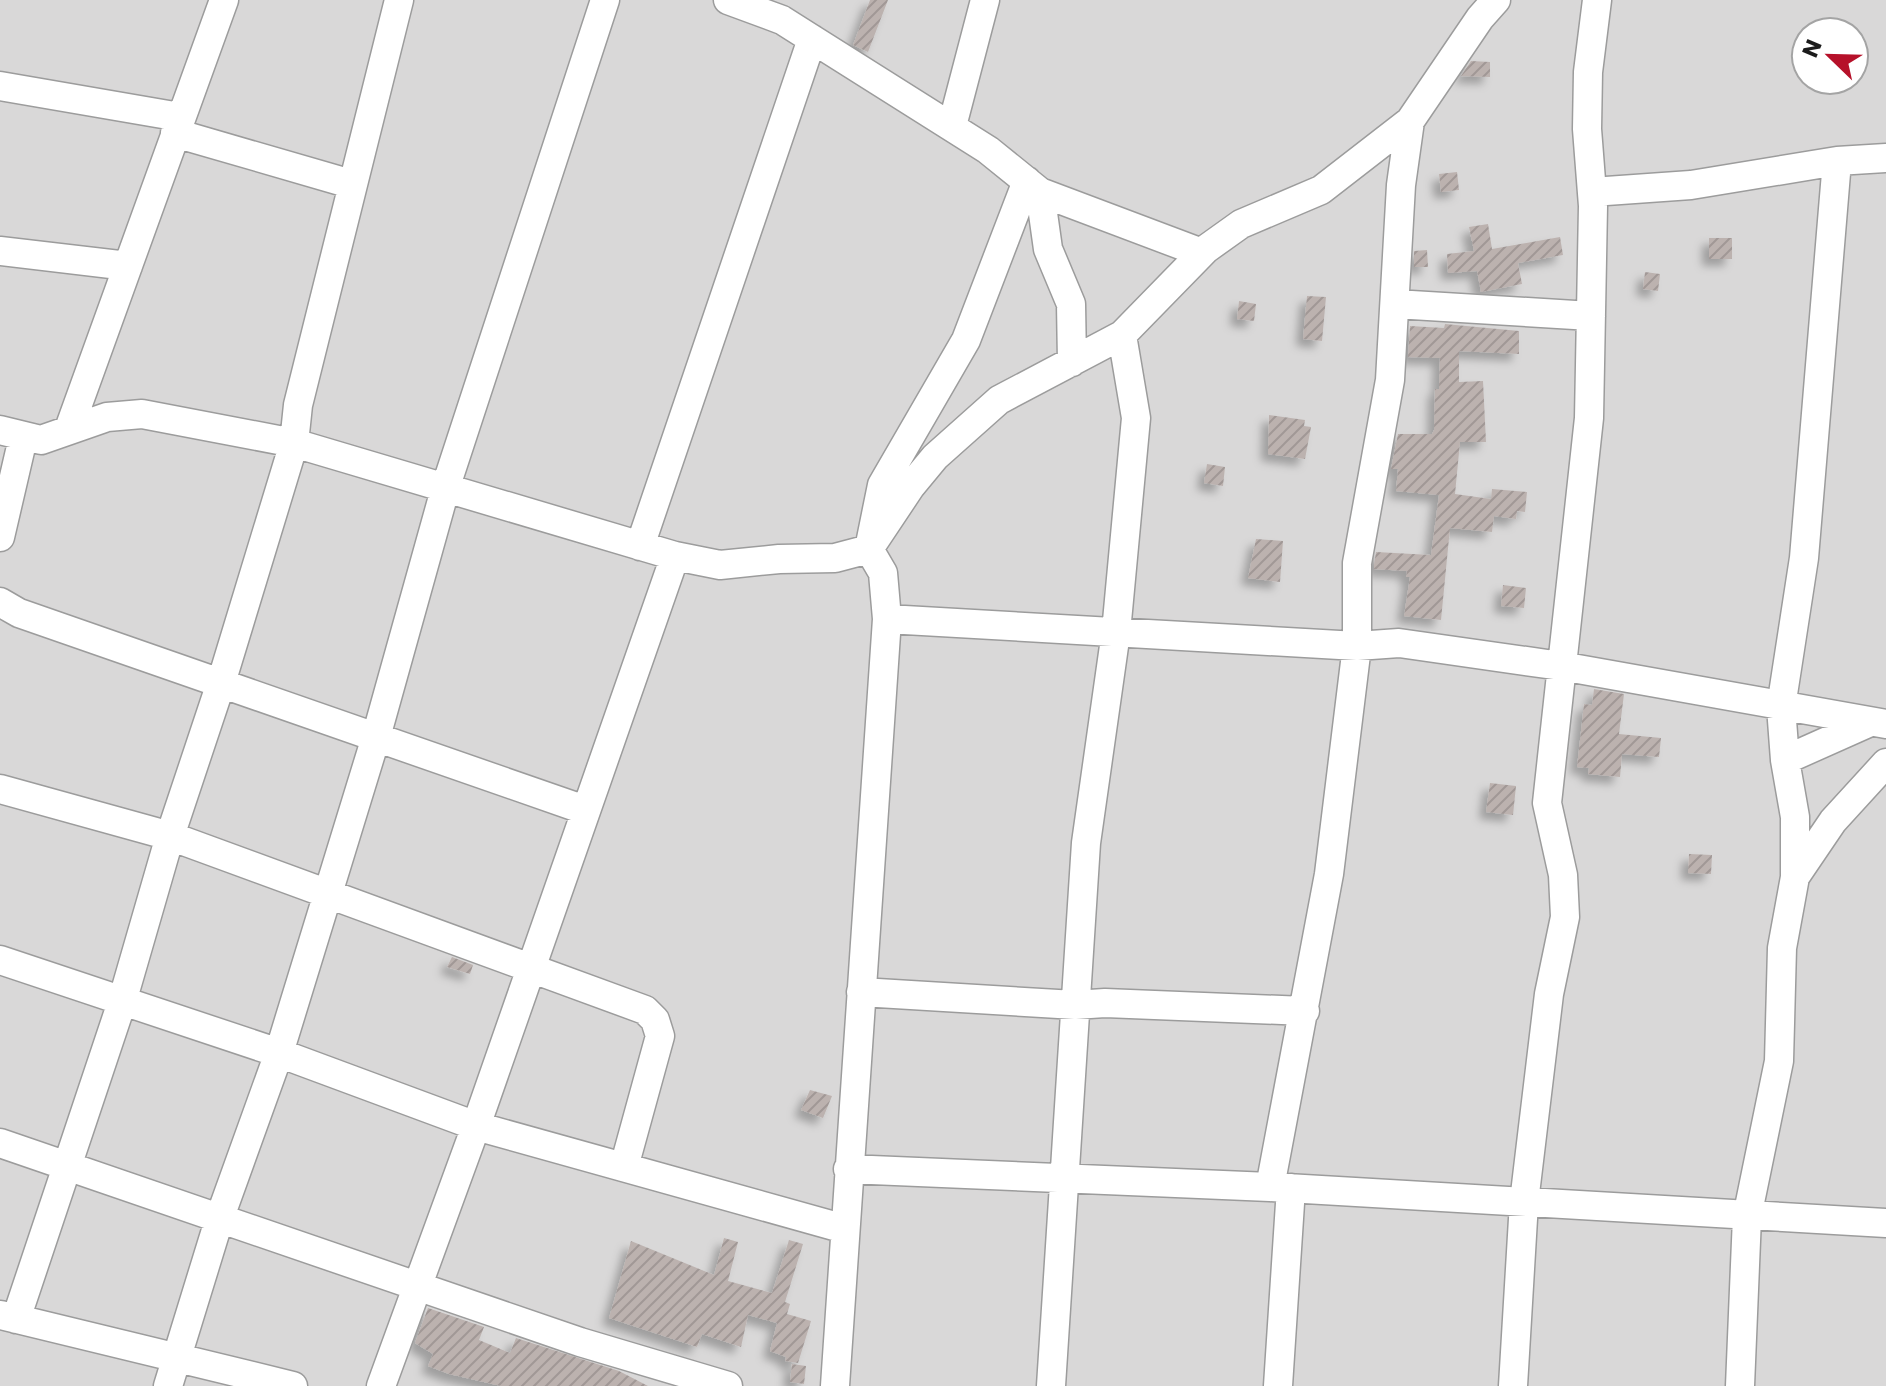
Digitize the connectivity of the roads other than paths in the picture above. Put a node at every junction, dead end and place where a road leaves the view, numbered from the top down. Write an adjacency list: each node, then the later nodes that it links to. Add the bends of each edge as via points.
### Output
1 (224, 0): 11 (street)
2 (399, 0): 15 (street)
3 (605, 0): 28 (street)
4 (728, 0): 8 (street, via 782,20)
5 (985, 0): 12 (street)
6 (1496, 0): 10 (street)
7 (1597, 0): 17 (street, via 1588,72)
8 (812, 39): 12 (street); 30 (street)
9 (0, 86): 11 (street)
10 (1410, 121): 19 (street, via 1321,190 1241,224); 21 (street)
11 (178, 125): 15 (street); 20 (street)
12 (952, 126): 16 (street)
13 (1886, 158): 14 (street)
14 (1837, 161): 17 (street, via 1691,185); 39 (street, via 1804,558)
15 (351, 184): 27 (street, via 298,405)
16 (1033, 187): 19 (street); 24 (street, via 1048,249 1071,304); 31 (street, via 966,340 882,485)
17 (1592, 192): 22 (street)
18 (0, 251): 20 (street)
19 (1202, 253): 23 (street)
20 (128, 266): 25 (street)
21 (1395, 304): 22 (street); 36 (street, via 1390,380 1357,563)
22 (1591, 316): 37 (street, via 1589,418)
23 (1122, 335): 24 (street); 35 (street, via 1136,418)
24 (1072, 362): 31 (street, via 999,400 935,457)
25 (69, 429): 26 (street, via 41,440); 27 (street, via 107,417 142,414)
26 (12, 434): 29 (street)
27 (294, 443): 28 (street); 38 (street)
28 (446, 486): 30 (street); 41 (street)
29 (0, 537)
30 (640, 546): 32 (street)
31 (869, 549): 32 (street, via 835,558 720,565); 34 (street, via 883,573)
32 (675, 556): 45 (street)
33 (0, 602): 38 (street)
34 (887, 619): 35 (street); 51 (street)
35 (1116, 632): 36 (street); 53 (street, via 1086,843)
36 (1357, 646): 37 (street, via 1399,643); 54 (street, via 1329,874)
37 (1561, 666): 39 (street); 63 (street, via 1547,803 1563,875 1565,917 1549,994)
38 (221, 683): 41 (street); 46 (street)
39 (1781, 707): 40 (street); 42 (street)
40 (1879, 723): 42 (street)
41 (376, 737): 45 (street); 48 (street)
42 (1785, 760): 47 (street, via 1795,817)
43 (1886, 763): 47 (street, via 1833,821)
44 (0, 789): 46 (street)
45 (585, 810): 50 (street)
46 (170, 836): 48 (street); 52 (street)
47 (1795, 877): 65 (street, via 1782,948 1779,1061)
48 (328, 895): 50 (street); 55 (street)
49 (0, 960): 52 (street)
50 (531, 966): 56 (street); 59 (street, via 645,1010 655,1020 660,1036)
51 (861, 992): 53 (street); 60 (street)
52 (122, 1002): 55 (street); 58 (street)
53 (1075, 1005): 54 (street); 61 (street)
54 (1305, 1011): 62 (street)
55 (279, 1053): 56 (street); 64 (street)
56 (476, 1126): 59 (street); 68 (street)
57 (0, 1143): 58 (street)
58 (65, 1166): 64 (street); 69 (street)
59 (624, 1167): 67 (street)
60 (848, 1169): 61 (street); 67 (street)
61 (1062, 1179): 62 (street); 76 (street)
62 (1281, 1187): 63 (street); 77 (street)
63 (1524, 1202): 65 (street); 78 (street)
64 (220, 1217): 68 (street); 70 (street)
65 (1747, 1217): 66 (street); 79 (street)
66 (1886, 1223)
67 (845, 1229): 75 (street)
68 (418, 1285): 73 (street); 74 (street, via 580,1342)
69 (8, 1317): 70 (street)
70 (175, 1355): 71 (street); 72 (street)
71 (168, 1386)
72 (293, 1386)
73 (381, 1386)
74 (728, 1386)
75 (835, 1386)
76 (1051, 1386)
77 (1278, 1386)
78 (1513, 1386)
79 (1740, 1386)

